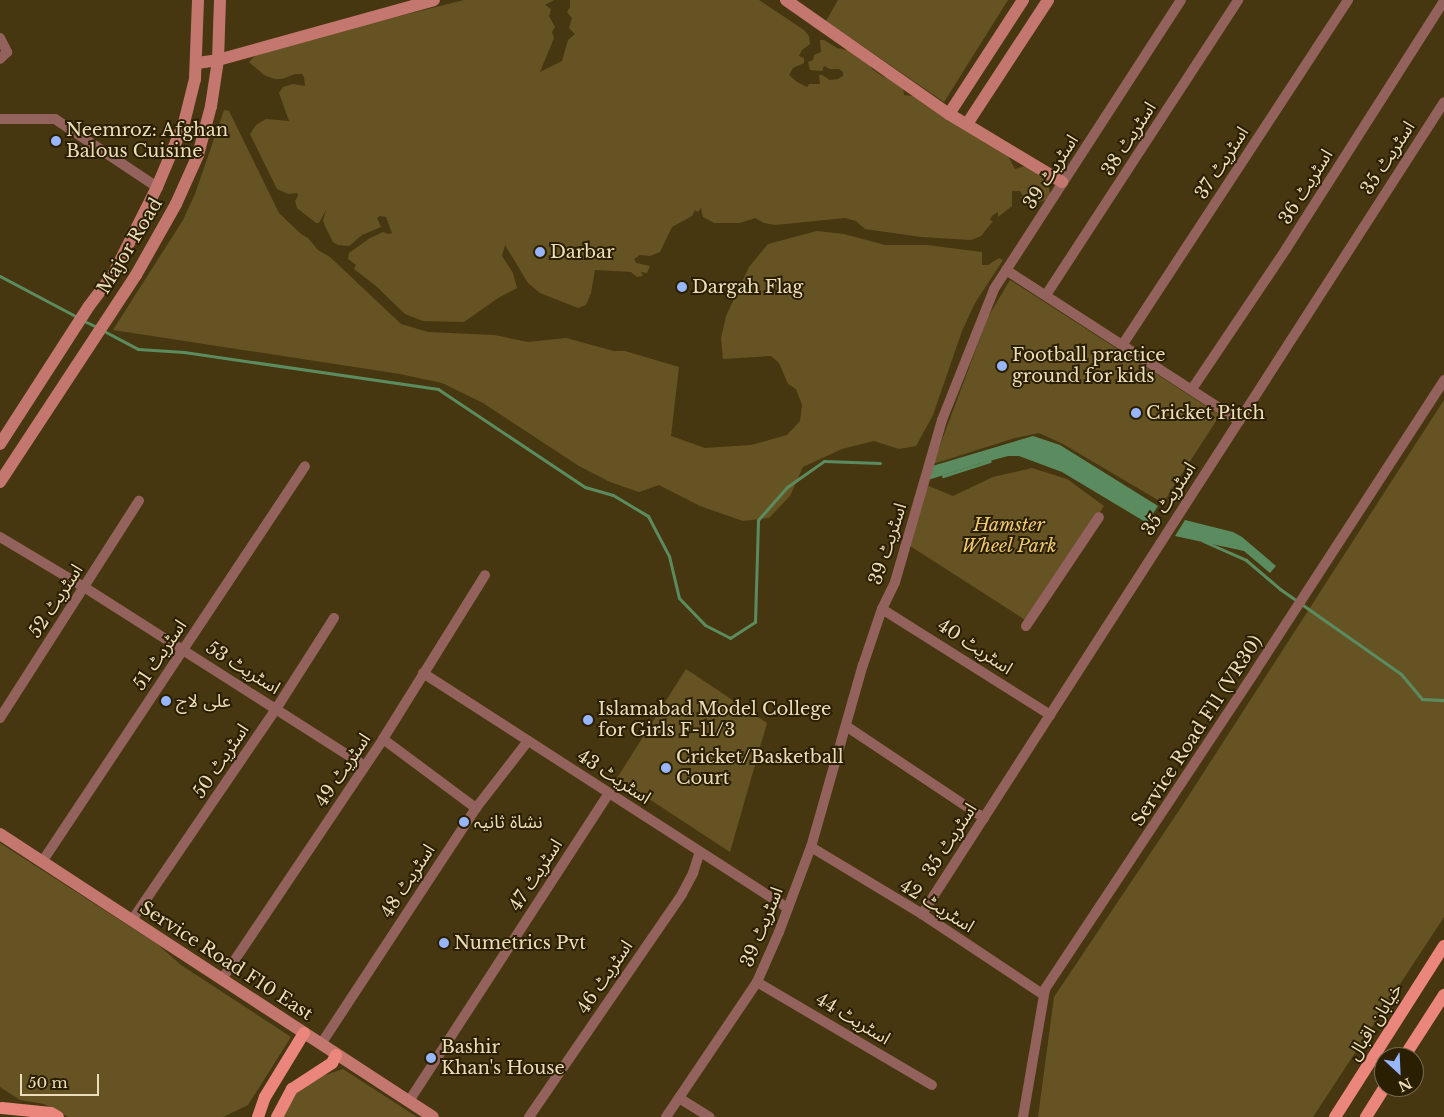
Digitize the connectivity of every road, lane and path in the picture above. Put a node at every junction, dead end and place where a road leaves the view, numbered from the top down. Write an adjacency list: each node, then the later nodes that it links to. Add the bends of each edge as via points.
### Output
1 (198, 0): 14 (street, Major Road)
2 (220, 0): 13 (street, Major Road)
3 (434, 0): 13 (street)
4 (786, 0): 16 (street)
5 (1023, 0): 16 (street)
6 (1048, 0): 18 (street)
7 (1181, 0): 19 (street, اسٹریٹ 39)
8 (1238, 0): 24 (street, اسٹریٹ 38)
9 (1348, 0): 25 (street, اسٹریٹ 37)
10 (1444, 1): 27 (street, اسٹریٹ 36, via 1286,249)
11 (0, 38): 12 (street, via 7,52)
12 (0, 59)
13 (218, 60): 14 (street); 23 (street, Major Road, via 211,106 198,155 176,204)
14 (197, 63): 20 (street, Major Road, via 184,123)
15 (1444, 102): 28 (street, اسٹریٹ 35)
16 (949, 114): 18 (street)
17 (0, 119): 20 (street, via 54,119)
18 (967, 124): 19 (street)
19 (1062, 182): 21 (street, اسٹریٹ 39)
20 (157, 187): 22 (street, Major Road)
21 (1006, 270): 24 (street); 37 (street, اسٹریٹ 39, via 990,297 942,420 903,555)
22 (114, 273): 23 (street); 29 (street, Major Road)
23 (131, 282): 31 (street, Major Road)
24 (1046, 296): 25 (street)
25 (1123, 344): 27 (street)
26 (1444, 380): 62 (street, Service Road F11 (VR30))
27 (1192, 389): 28 (street)
28 (1239, 421): 43 (street, اسٹریٹ 35)
29 (0, 444)
30 (305, 466): 40 (street, اسٹریٹ 51)
31 (0, 482)
32 (138, 501): 36 (street, اسٹریٹ 52)
33 (1099, 517): 39 (street)
34 (0, 537): 36 (street, اسٹریٹ 53)
35 (485, 575): 41 (street, اسٹریٹ 49)
36 (84, 586): 40 (street, اسٹریٹ 53); 44 (street, اسٹریٹ 52)
37 (882, 609): 43 (street, اسٹریٹ 40); 45 (street, اسٹریٹ 39)
38 (334, 618): 42 (street, اسٹریٹ 50)
39 (1026, 626)
40 (183, 650): 42 (street, اسٹریٹ 53); 55 (street, اسٹریٹ 51)
41 (423, 673): 46 (street, اسٹریٹ 49); 47 (street, اسٹریٹ 43)
42 (276, 709): 48 (street, اسٹریٹ 53); 58 (street, اسٹریٹ 50)
43 (1050, 714): 51 (street, اسٹریٹ 35)
44 (0, 718)
45 (846, 726): 51 (street); 53 (street, اسٹریٹ 39)
46 (383, 739): 48 (street, اسٹریٹ 49); 50 (street)
47 (528, 741): 49 (street, اسٹریٹ 43); 50 (street, اسٹریٹ 48)
48 (365, 766): 60 (street, اسٹریٹ 49)
49 (608, 793): 54 (street, اسٹریٹ 43); 71 (street, اسٹریٹ 47)
50 (476, 808): 65 (street, اسٹریٹ 48)
51 (984, 818): 57 (street, اسٹریٹ 35)
52 (0, 834): 55 (street, Service Road F10 East)
53 (811, 848): 56 (street, اسٹریٹ 39); 57 (street, اسٹریٹ 42)
54 (700, 852): 56 (street, اسٹریٹ 43); 78 (street, اسٹریٹ 46, via 682,894)
55 (42, 862): 58 (street, Service Road F10 East)
56 (788, 908): 61 (street, اسٹریٹ 39)
57 (922, 914): 62 (street, اسٹریٹ 42)
58 (132, 920): 60 (street, Service Road F10 East)
59 (1444, 946): 82 (main road, خیابان اقبال)
60 (222, 979): 64 (street, Service Road F10 East)
61 (757, 982): 68 (street, اسٹریٹ 44); 70 (street, اسٹریٹ 39)
62 (1044, 995): 81 (street, Service Road F11 (VR30))
63 (1444, 995): 66 (main road)
64 (304, 1033): 65 (street, Service Road F10 East); 75 (main road, via 265,1097)
65 (321, 1044): 67 (street, Service Road F10 East)
66 (1410, 1047)
67 (336, 1055): 71 (street, Service Road F10 East); 76 (main road, via 332,1063 292,1089)
68 (932, 1085)
69 (1379, 1097): 83 (main road)
70 (679, 1098): 79 (street, اسٹریٹ 39); 80 (street)
71 (409, 1101): 77 (street, Service Road F10 East)
72 (1, 1107): 73 (main road); 74 (main road, via 51,1113)
73 (16, 1117)
74 (58, 1117)
75 (258, 1117)
76 (277, 1117)
77 (433, 1117)
78 (529, 1117)
79 (666, 1117)
80 (709, 1117)
81 (1023, 1117)
82 (1335, 1117)
83 (1366, 1117)

